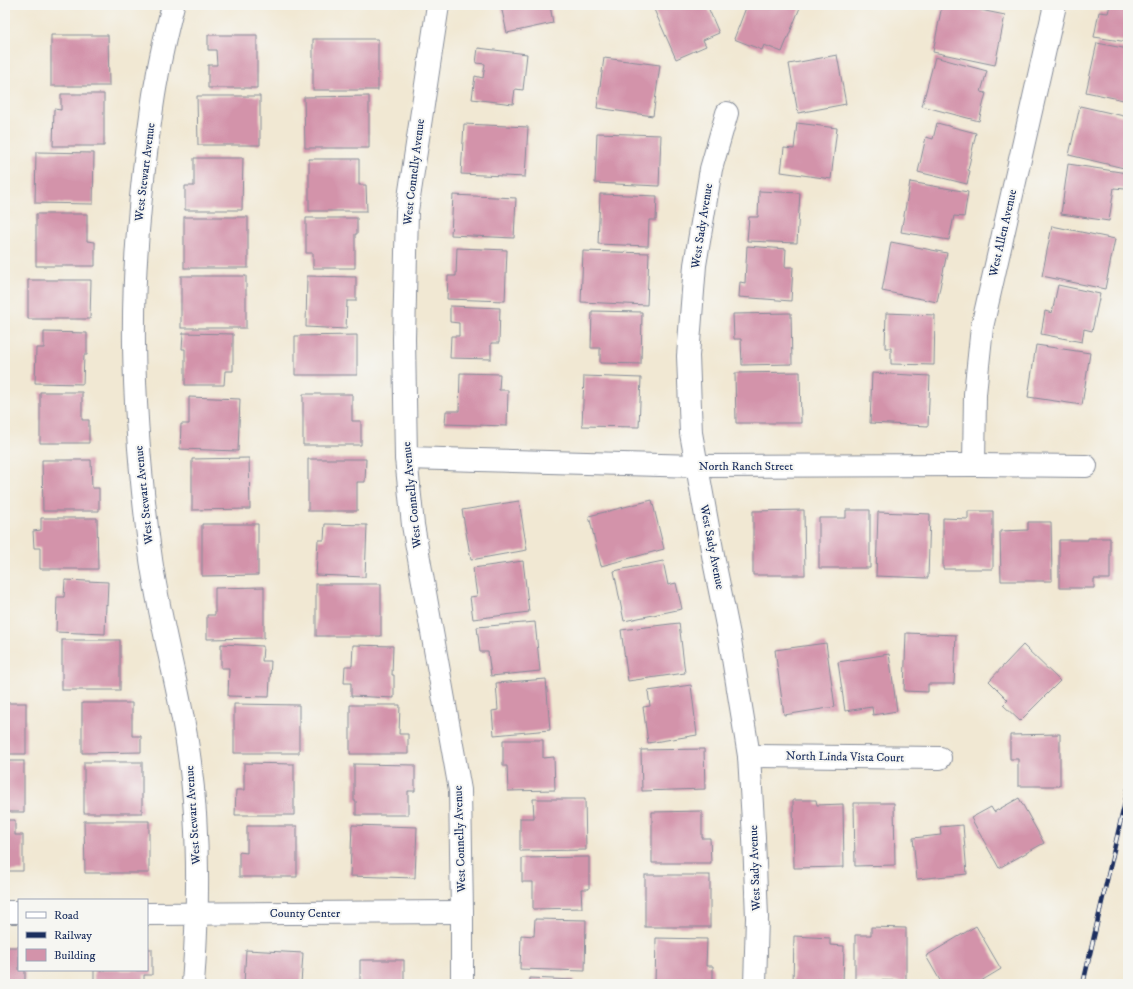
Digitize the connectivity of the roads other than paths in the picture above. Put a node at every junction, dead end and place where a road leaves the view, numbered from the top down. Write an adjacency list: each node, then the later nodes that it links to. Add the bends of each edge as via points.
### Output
1 (173, 5): 15 (street, West Stewart Avenue, via 156,78 144,168 138,238 134,363 140,465 150,555 186,736 194,799)
2 (438, 5): 5 (street, West Connelly Avenue, via 407,212 404,339)
3 (1055, 5): 6 (street, West Allen Avenue, via 982,327 975,394)
4 (726, 113): 7 (street, West Sady Avenue, via 711,168 695,265 688,356 692,433)
5 (406, 458): 7 (street, North Ranch Street); 13 (street, West Connelly Avenue, via 413,525 460,790)
6 (974, 465): 7 (street, North Ranch Street); 8 (street, North Ranch Street)
7 (697, 466): 9 (street, West Sady Avenue)
8 (1086, 466)
9 (749, 756): 10 (street, North Linda Vista Court); 18 (street, West Sady Avenue, via 757,918)
10 (940, 758)
11 (5, 912): 12 (street)
12 (18, 912)
13 (462, 912): 15 (street, County Center); 17 (street, West Connelly Avenue)
14 (148, 914): 15 (street, County Center)
15 (197, 914): 16 (street, West Stewart Avenue)
16 (194, 984)
17 (462, 984)
18 (755, 984)

